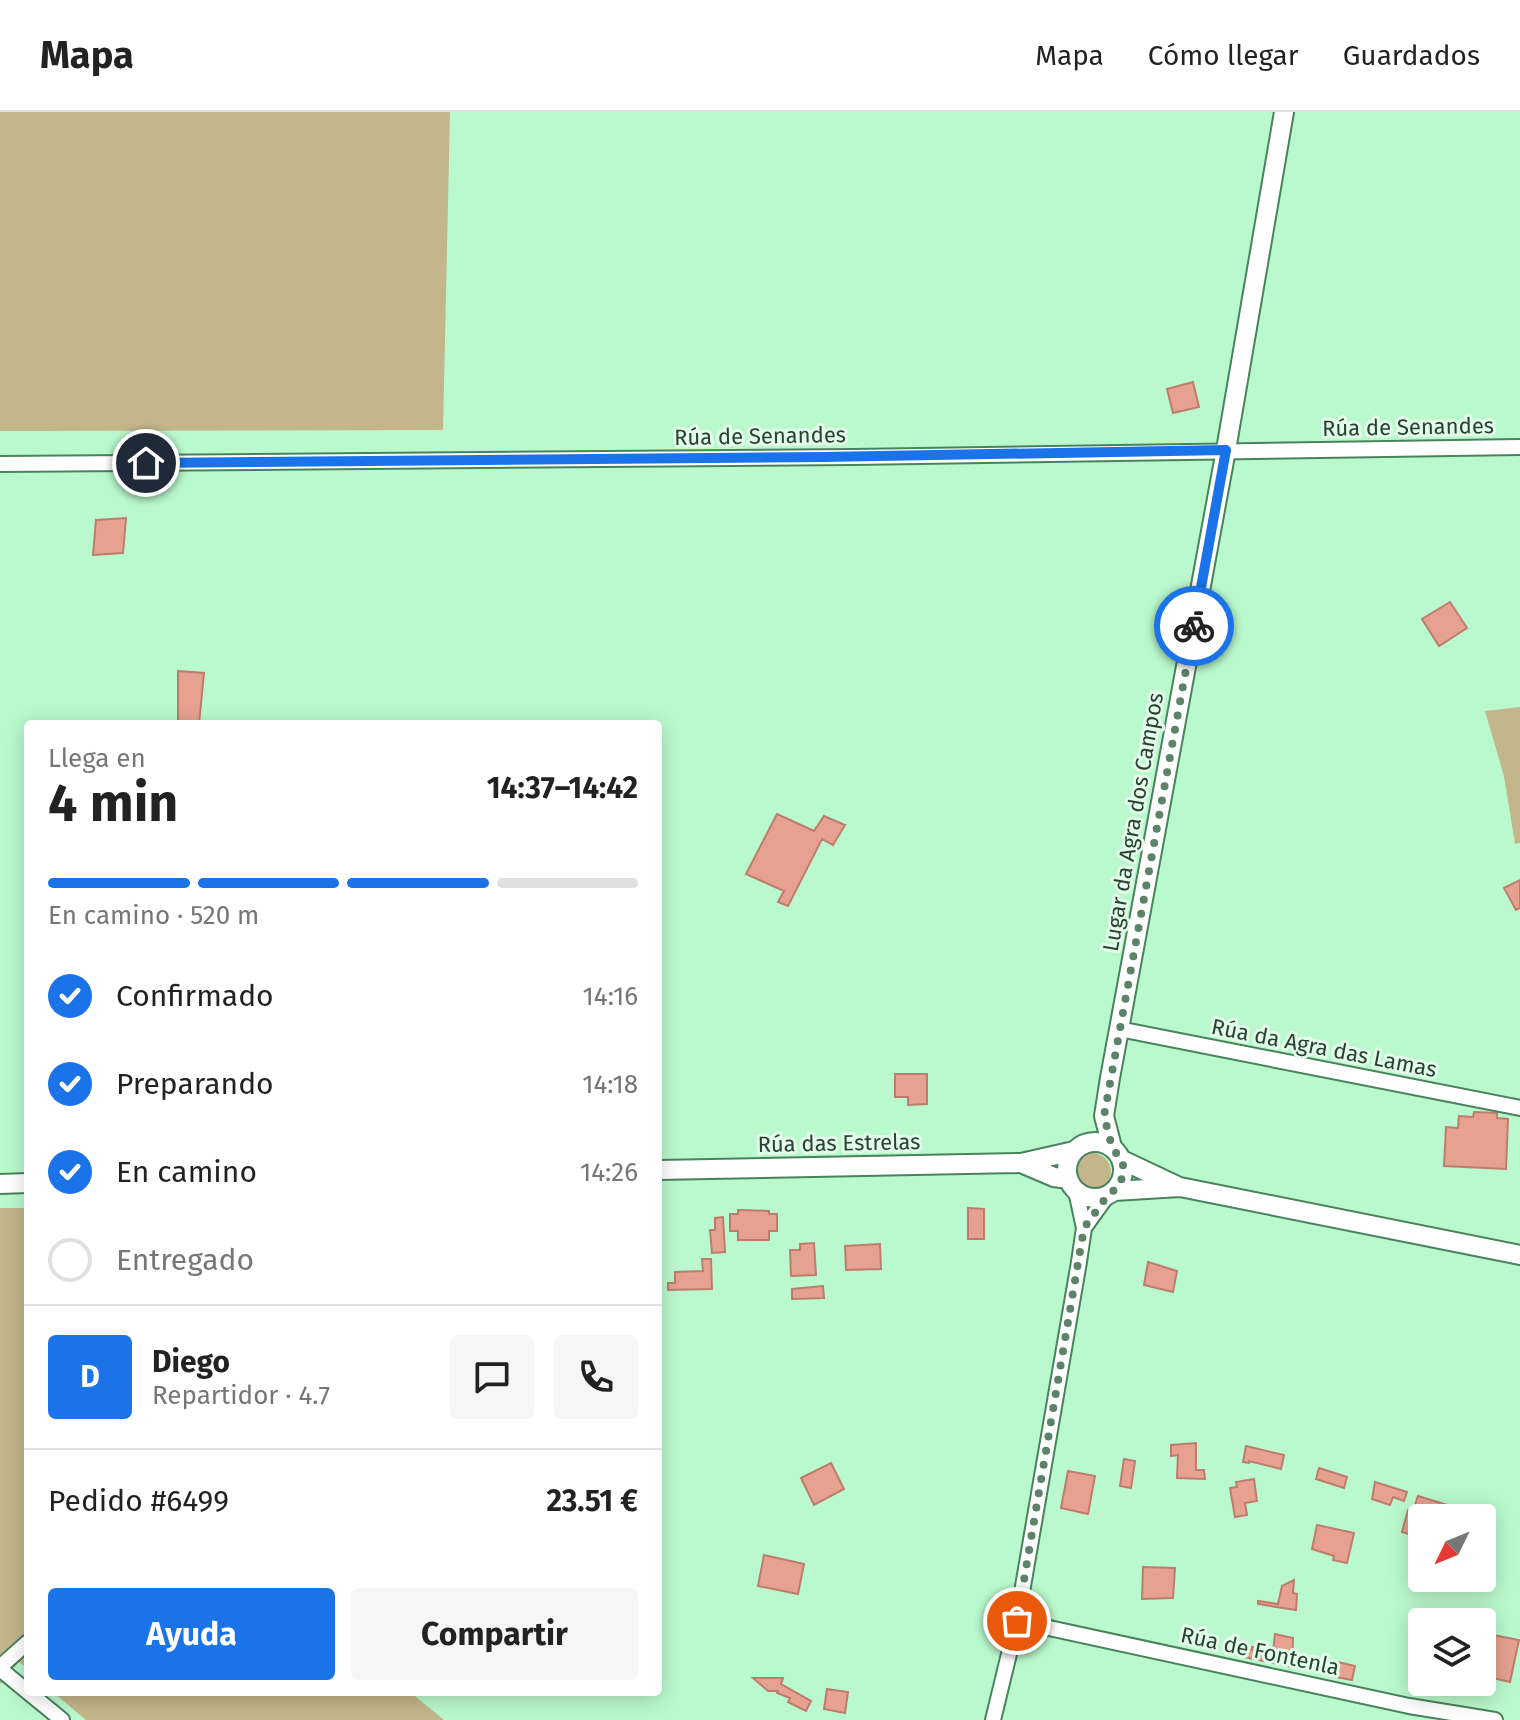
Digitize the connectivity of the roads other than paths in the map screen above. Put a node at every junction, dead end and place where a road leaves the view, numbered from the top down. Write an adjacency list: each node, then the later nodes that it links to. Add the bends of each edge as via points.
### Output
1 (1284, 112): 3 (street, Lugar da Agra dos Campos)
2 (1520, 447): 3 (street, Rúa de Senandes)
3 (1226, 450): 4 (street, Rúa de Senandes); 5 (street, Lugar da Agra dos Campos)
4 (0, 464)
5 (1119, 1029): 6 (street, Rúa da Agra das Lamas); 7 (street, Lugar da Agra dos Campos)
6 (1520, 1108)
7 (1104, 1116): 8 (street, Lugar da Agra dos Campos); 9 (street, Lugar da Agra dos Campos)
8 (1080, 1147): 9 (street, via 1099,1142); 10 (street, Rúa das Estrelas); 14 (street, via 1067,1167)
9 (1117, 1154): 15 (street); 16 (street, via 1123,1175)
10 (1021, 1163): 11 (street, Rúa das Estrelas); 14 (street, Rúa das Estrelas)
11 (662, 1170)
12 (24, 1183): 13 (street)
13 (0, 1184)
14 (1072, 1185): 16 (street, via 1091,1198); 17 (street)
15 (1180, 1187): 16 (street); 18 (street)
16 (1111, 1193): 17 (street)
17 (1084, 1228): 19 (street)
18 (1520, 1255)
19 (1017, 1621): 25 (street); 26 (street, Rúa de Fontenla)
20 (24, 1646): 21 (street)
21 (0, 1668): 22 (street)
22 (24, 1689)
23 (33, 1696): 24 (street)
24 (62, 1720)
25 (993, 1720)
26 (1495, 1720)

